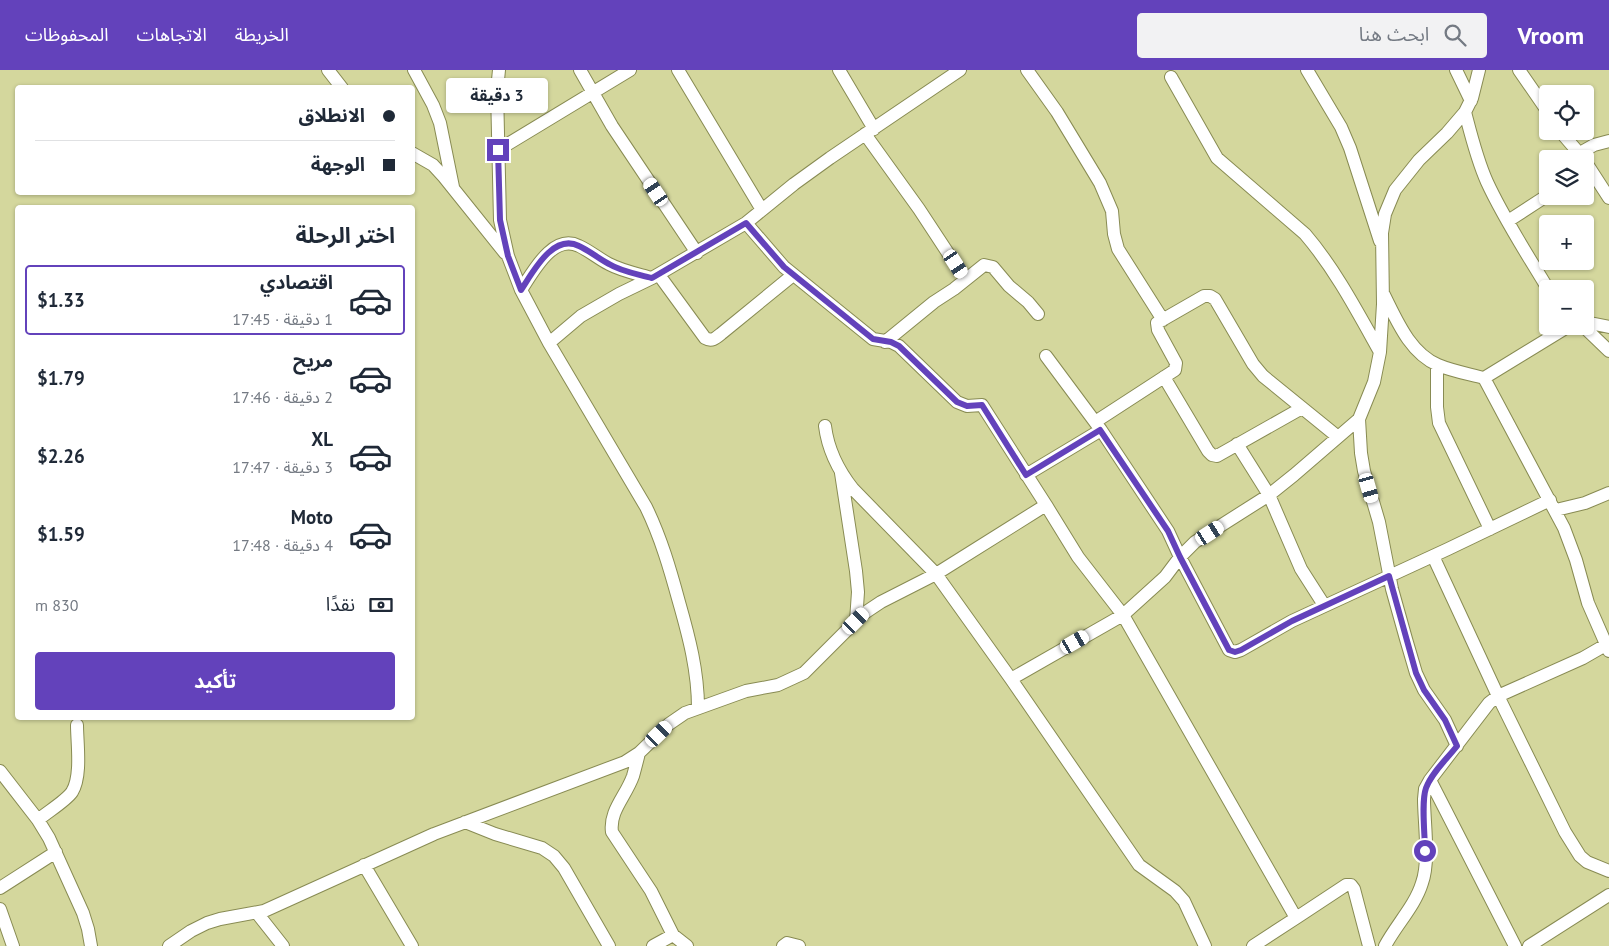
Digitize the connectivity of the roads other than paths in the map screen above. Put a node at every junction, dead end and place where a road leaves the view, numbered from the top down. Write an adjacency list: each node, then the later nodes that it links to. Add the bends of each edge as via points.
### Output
1 (328, 70): 15 (street)
2 (414, 70): 27 (street, via 440,123)
3 (499, 70): 22 (street)
4 (580, 70): 16 (street)
5 (630, 70): 16 (street)
6 (678, 70): 30 (street)
7 (839, 70): 19 (street)
8 (960, 70): 19 (street)
9 (1027, 70): 43 (street, via 1100,183 1112,211 1118,249)
10 (1307, 70): 33 (street, via 1341,127)
11 (1456, 70): 18 (street)
12 (1479, 70): 18 (street)
13 (1519, 70): 17 (street)
14 (1171, 76): 51 (street, via 1217,158 1305,234 1332,270)
15 (340, 85)
16 (592, 93): 22 (street); 34 (street)
17 (1539, 99)
18 (1468, 107): 31 (street, via 1478,160); 33 (street, via 1395,190 1386,214)
19 (869, 131): 30 (street); 38 (street)
20 (1567, 140): 23 (street)
21 (1609, 141): 24 (street, via 1594,145)
22 (498, 150): 35 (street, via 500,220)
23 (1575, 150)
24 (1591, 150)
25 (415, 155): 27 (street, via 433,165)
26 (1594, 176): 28 (street)
27 (454, 188): 35 (street)
28 (1609, 198)
29 (1539, 201): 31 (street)
30 (762, 210): 32 (street)
31 (1508, 221): 39 (street)
32 (746, 223): 34 (street); 36 (street)
33 (1382, 245): 41 (street)
34 (697, 253): 37 (street)
35 (508, 256): 40 (street)
36 (793, 275): 37 (street, via 709,340); 48 (street, via 873,339)
37 (656, 276): 40 (street, via 619,269 570,243 562,244 546,255); 49 (street, via 581,316)
38 (965, 279): 42 (street, via 978,268 989,265); 48 (street)
39 (1543, 280)
40 (521, 290): 49 (street)
41 (1383, 294): 51 (street); 53 (street, via 1409,342)
42 (1038, 314)
43 (1163, 320): 54 (street, via 1156,326 1176,366); 56 (street, via 1204,296 1215,299 1262,376)
44 (1594, 324): 45 (street)
45 (1609, 327)
46 (1554, 335): 55 (street)
47 (1593, 335): 50 (street)
48 (885, 342): 63 (street, via 899,346 957,402 967,406 982,405)
49 (549, 343): 79 (street, via 660,536 687,631 696,672)
50 (1609, 351)
51 (1380, 352): 57 (street, via 1374,382)
52 (1046, 356): 59 (street)
53 (1437, 365): 55 (street); 68 (street, via 1439,423)
54 (1164, 377): 59 (street); 61 (street, via 1212,455 1217,456)
55 (1484, 378): 67 (street)
56 (1302, 408): 60 (street); 61 (street)
57 (1359, 418): 60 (street); 72 (street, via 1361,453)
58 (825, 426): 62 (street, via 833,458)
59 (1098, 426): 63 (street); 70 (street, via 1168,531)
60 (1338, 437): 65 (street)
61 (1237, 444): 65 (street)
62 (841, 473): 71 (street); 75 (street, via 857,578)
63 (1026, 475): 66 (street)
64 (1609, 493): 67 (street, via 1585,503)
65 (1268, 495): 70 (street, via 1195,542); 73 (street, via 1301,569)
66 (1046, 505): 71 (street); 74 (street, via 1078,557)
67 (1553, 505): 68 (street); 76 (street, via 1567,536 1588,603)
68 (1490, 529): 69 (street)
69 (1433, 556): 72 (street); 78 (street)
70 (1180, 557): 73 (street, via 1229,650 1241,650); 74 (street, via 1165,578)
71 (936, 574): 75 (street, via 881,602); 77 (street)
72 (1389, 576): 73 (street); 81 (street, via 1416,673)
73 (1324, 606)
74 (1123, 615): 77 (street); 94 (street)
75 (856, 621): 79 (street, via 804,673 778,685)
76 (1608, 646): 78 (street)
77 (1011, 679): 106 (street, via 1139,865 1184,901)
78 (1498, 696): 81 (street, via 1489,703); 89 (street, via 1549,802 1580,856)
79 (698, 708): 82 (street, via 669,724)
80 (77, 725): 85 (street, via 76,783 71,793)
81 (1457, 746): 84 (street)
82 (639, 753): 86 (street, via 624,762); 95 (street, via 632,777 612,814 612,832 651,891)
83 (0, 771): 85 (street)
84 (1430, 780): 109 (street, via 1424,798 1426,869 1417,896); 110 (street)
85 (38, 820): 87 (street)
86 (466, 822): 88 (street); 101 (street, via 542,848 554,856)
87 (56, 852): 90 (street); 97 (street, via 84,913)
88 (364, 865): 93 (street); 100 (street)
89 (1609, 871)
90 (0, 888)
91 (1609, 895): 111 (street)
92 (0, 908): 96 (street)
93 (257, 913): 98 (street, via 220,918 191,931); 99 (street)
94 (1296, 918): 107 (street); 108 (street, via 1346,885 1351,885)
95 (673, 934): 102 (street); 103 (street)
96 (13, 946)
97 (91, 946)
98 (169, 946)
99 (283, 946)
100 (412, 946)
101 (609, 946)
102 (653, 946)
103 (687, 946)
104 (783, 946): 105 (street)
105 (799, 946)
106 (1205, 946)
107 (1253, 946)
108 (1369, 946)
109 (1385, 946)
110 (1514, 946)
111 (1529, 946)

